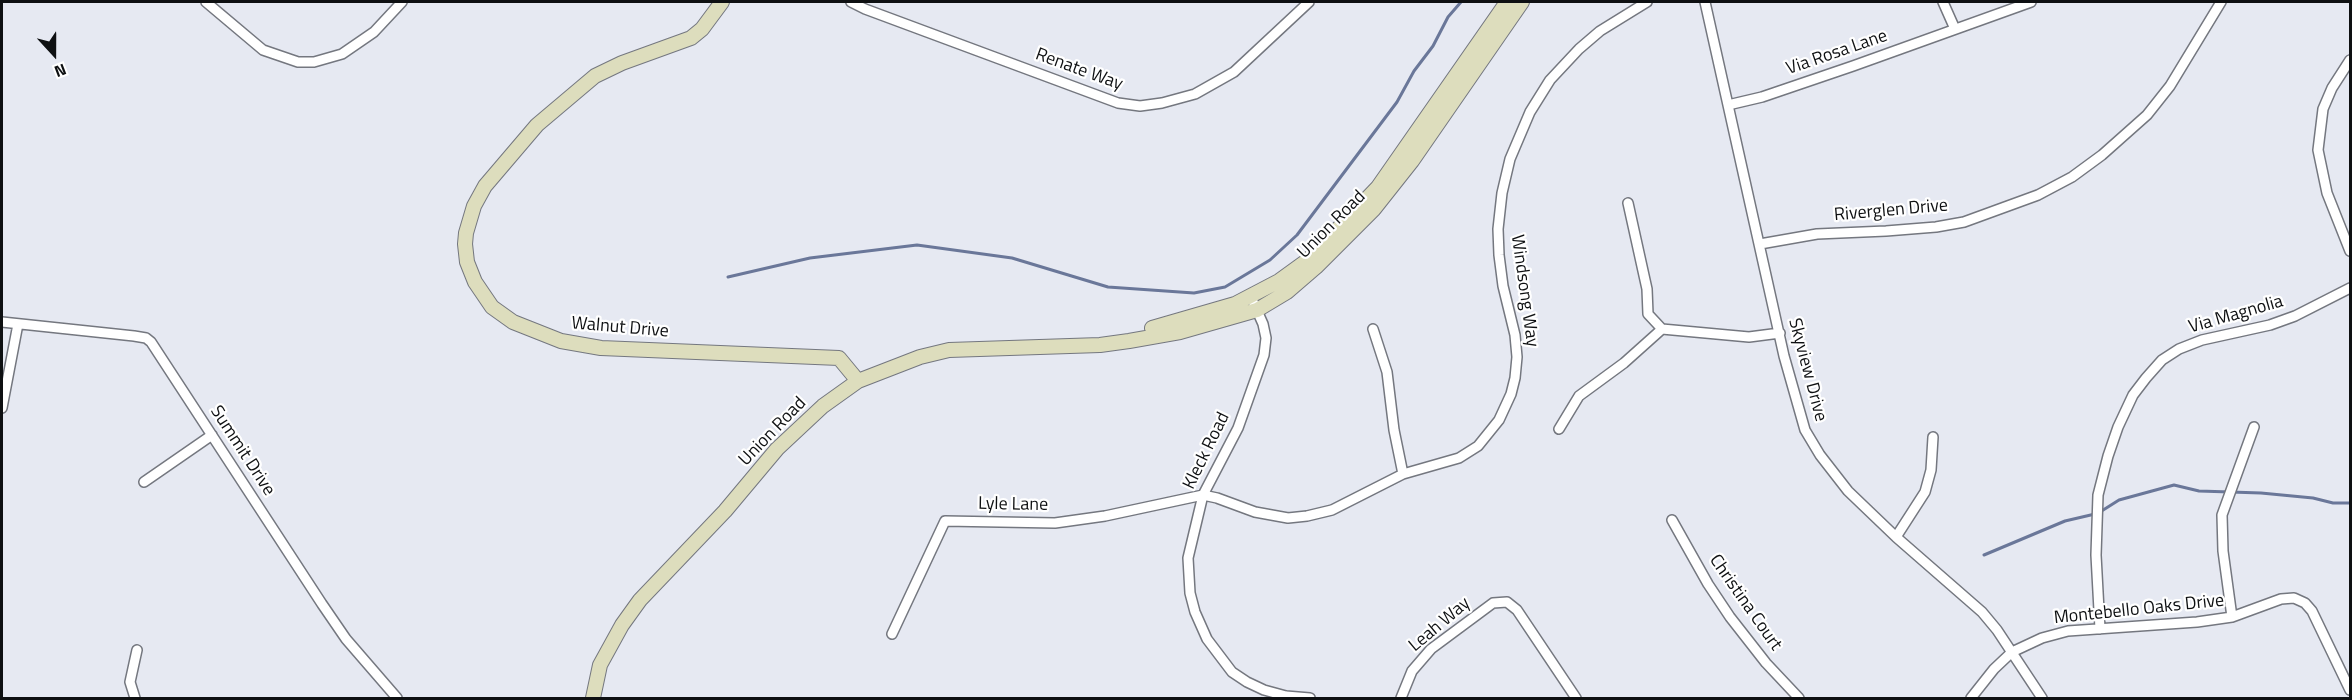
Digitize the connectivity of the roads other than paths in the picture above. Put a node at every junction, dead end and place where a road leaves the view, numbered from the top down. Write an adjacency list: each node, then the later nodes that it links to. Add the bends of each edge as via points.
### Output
1 (206, 2): 2 (street, via 263,50 306,62 328,59 357,45 375,32)
2 (402, 2)
3 (722, 2): 26 (main road, Walnut Drive, via 691,38 595,76 537,125 485,186 474,206 466,233 467,262 492,307 513,322 561,341 601,348 839,358)
4 (851, 2): 5 (street, Renate Way, via 1118,103 1140,106 1195,94 1234,72)
5 (1309, 2)
6 (1507, 2): 20 (main road, Union Road, via 1378,187 1308,260)
7 (1522, 2): 20 (main road, Union Road, via 1374,209 1287,292)
8 (1647, 2): 32 (street, Windsong Way, via 1600,31 1551,80 1530,112 1510,159 1498,229 1503,286 1517,357 1505,408 1478,446 1459,458)
9 (1705, 2): 15 (street, Skyview Drive)
10 (1943, 2): 13 (street)
11 (2031, 2): 13 (street, Via Rosa Lane)
12 (2222, 2): 17 (street, Riverglen Drive, via 2170,86 2146,115 2102,155 2038,195 1964,222 1816,234)
13 (1955, 29): 15 (street, Via Rosa Lane, via 1762,97)
14 (2350, 60): 18 (street, via 2323,109 2318,150 2327,193)
15 (1728, 105): 17 (street, Skyview Drive)
16 (1628, 203): 24 (street, via 1647,289 1648,314)
17 (1760, 244): 25 (street, Skyview Drive)
18 (2350, 251)
19 (2350, 288): 38 (street, Via Magnolia, via 2270,325 2179,349 2146,378 2118,427 2098,495)
20 (1254, 304): 26 (main road, Union Road, via 1180,332 1100,345 949,350); 34 (street, Kleck Road, via 1266,338 1264,355 1238,428)
21 (2, 322): 22 (street, Summit Drive)
22 (18, 324): 27 (street); 30 (street, Summit Drive, via 146,338)
23 (1373, 329): 32 (street, via 1387,372)
24 (1662, 329): 25 (street, via 1749,337); 29 (street, via 1580,396)
25 (1780, 333): 36 (street, Skyview Drive, via 1805,430 1848,490)
26 (858, 381): 45 (main road, Union Road, via 823,406 777,449 725,511 640,600 600,665)
27 (2, 408)
28 (2254, 427): 37 (street, via 2222,515)
29 (1559, 429)
30 (212, 435): 33 (street); 44 (street, Summit Drive, via 346,639)
31 (1933, 437): 36 (street, via 1925,492)
32 (1403, 474): 34 (street, Windsong Way, via 1332,510 1288,518)
33 (144, 482)
34 (1203, 495): 39 (street, Lyle Lane, via 1055,523 945,521); 46 (street, Kleck Road, via 1188,576 1195,612 1207,639 1232,672 1247,682 1286,696)
35 (1672, 520): 49 (street, Christina Court, via 1730,616)
36 (1896, 537): 41 (street, Skyview Drive, via 1982,612)
37 (2232, 617): 38 (street, Montebello Oaks Drive); 42 (street, Montebello Oaks Drive, via 2281,599 2294,598 2305,603)
38 (2100, 629): 41 (street, Montebello Oaks Drive, via 2068,631)
39 (892, 634)
40 (137, 650): 43 (street, via 130,682)
41 (2012, 652): 50 (street, Montebello Oaks Drive); 51 (street, Skyview Drive)
42 (2350, 690)
43 (135, 699)
44 (397, 699)
45 (593, 699)
46 (1310, 699)
47 (1401, 699): 48 (street, Leah Way, via 1412,671 1431,649 1493,603 1507,602 1517,610)
48 (1576, 699)
49 (1799, 699)
50 (1971, 699)
51 (2042, 699)

